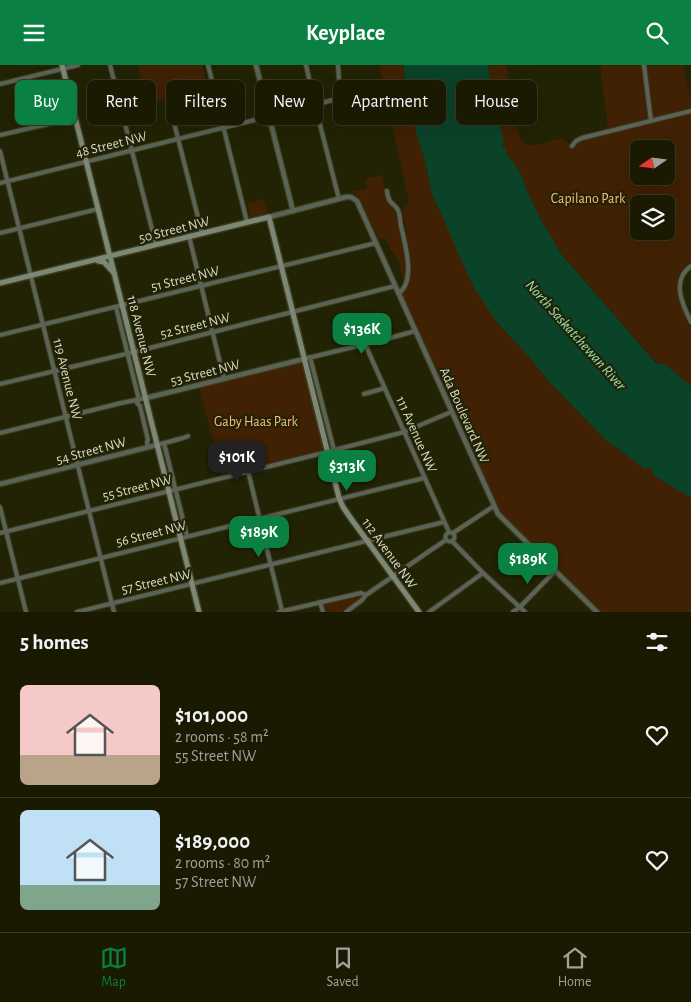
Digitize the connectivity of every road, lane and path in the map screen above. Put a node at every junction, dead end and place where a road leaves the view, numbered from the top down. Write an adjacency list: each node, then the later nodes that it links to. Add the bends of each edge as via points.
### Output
1 (78, 65): 8 (street)
2 (110, 65): 27 (street)
3 (208, 65): 22 (street)
4 (256, 65): 10 (street)
5 (306, 65): 11 (street)
6 (644, 65): 16 (street)
7 (339, 66): 13 (street, via 340,95)
8 (63, 67): 9 (main road, 118 Avenue NW); 12 (street)
9 (66, 80)
10 (260, 80)
11 (310, 80)
12 (0, 84)
13 (323, 103)
14 (691, 111): 16 (street)
15 (255, 120): 22 (street, 48 Street NW)
16 (651, 121): 25 (street, via 582,138)
17 (77, 122): 28 (main road, 118 Avenue NW)
18 (45, 125): 23 (street)
19 (174, 125): 24 (street)
20 (271, 125): 35 (street)
21 (321, 125): 33 (street)
22 (224, 128): 24 (street, 48 Street NW); 37 (street)
23 (0, 135)
24 (178, 139): 27 (street, 48 Street NW); 40 (street)
25 (572, 146)
26 (0, 151): 29 (street, 119 Avenue NW)
27 (132, 151): 28 (street, 48 Street NW); 43 (street)
28 (87, 162): 29 (street, 48 Street NW); 34 (main road, 118 Avenue NW)
29 (8, 181): 30 (street, 48 Street NW); 38 (street, 119 Avenue NW)
30 (0, 183)
31 (387, 191): 53 (street, via 388,200 397,209 407,249 407,282)
32 (354, 198): 33 (street, 50 Street NW); 42 (street, Ada Boulevard NW)
33 (339, 199): 35 (street, 50 Street NW)
34 (98, 209): 38 (street); 44 (main road, 118 Avenue NW)
35 (293, 211): 36 (street, 50 Street NW)
36 (269, 217): 37 (main road, 50 Street NW); 46 (main road, 112 Avenue NW)
37 (248, 222): 40 (main road, 50 Street NW)
38 (19, 228): 39 (street); 49 (street, 119 Avenue NW)
39 (0, 233)
40 (202, 233): 41 (main road, 50 Street NW)
41 (189, 237): 43 (main road, 50 Street NW); 51 (street)
42 (376, 243): 46 (street, 51 Street NW); 52 (street, Ada Boulevard NW)
43 (156, 245): 44 (main road, 50 Street NW)
44 (110, 256): 45 (main road, 50 Street NW); 48 (main road, 118 Avenue NW)
45 (92, 261): 48 (main road, via 104,263); 49 (main road, 50 Street NW)
46 (281, 266): 51 (street, 51 Street NW); 56 (main road, 112 Avenue NW)
47 (690, 266): 57 (street, via 681,278 679,289)
48 (115, 274): 54 (main road, 118 Avenue NW)
49 (31, 276): 50 (main road, 50 Street NW); 58 (street, 119 Avenue NW)
50 (0, 283)
51 (202, 286): 54 (street, 51 Street NW); 60 (street)
52 (395, 287): 53 (street, Ada Boulevard NW); 56 (street, 52 Street NW)
53 (399, 293): 59 (street, Ada Boulevard NW)
54 (123, 306): 55 (street, 51 Street NW); 63 (main road, 118 Avenue NW)
55 (116, 307): 58 (street, 51 Street NW); 64 (street, 118 Avenue NW)
56 (292, 312): 60 (street, 52 Street NW); 65 (main road, 112 Avenue NW)
57 (691, 322)
58 (43, 325): 61 (street, 51 Street NW); 66 (street, 119 Avenue NW)
59 (415, 331): 62 (street, 53 Street NW); 73 (street, Ada Boulevard NW)
60 (213, 332): 63 (street, 52 Street NW); 67 (street)
61 (0, 335)
62 (365, 344): 65 (street, 53 Street NW); 69 (street, 111 Avenue NW)
63 (134, 352): 64 (street, 52 Street NW); 71 (main road, 118 Avenue NW)
64 (127, 354): 66 (street, 52 Street NW); 72 (street, 118 Avenue NW)
65 (307, 358): 67 (street, 53 Street NW); 81 (street, 112 Avenue NW); 82 (main road, 112 Avenue NW)
66 (54, 370): 68 (street, 52 Street NW); 74 (street, 119 Avenue NW)
67 (224, 379): 71 (street, 53 Street NW)
68 (0, 384)
69 (385, 388): 70 (street); 75 (street, 111 Avenue NW)
70 (364, 394)
71 (146, 398): 72 (street, 53 Street NW); 79 (main road, 118 Avenue NW)
72 (138, 400): 74 (street, 53 Street NW); 80 (street, 118 Avenue NW)
73 (451, 412): 75 (street, 55 Street NW); 90 (street, Ada Boulevard NW)
74 (66, 417): 76 (street, 53 Street NW); 83 (street, 119 Avenue NW)
75 (404, 432): 81 (street, 55 Street NW); 85 (street, 111 Avenue NW)
76 (0, 433)
77 (188, 436): 78 (street, 54 Street NW)
78 (164, 443): 79 (street, 54 Street NW); 87 (street)
79 (157, 445): 80 (street, 54 Street NW); 88 (main road, 118 Avenue NW)
80 (148, 447): 83 (street, 54 Street NW)
81 (334, 450): 82 (street, 55 Street NW)
82 (327, 452): 84 (street, 55 Street NW); 89 (main road, 112 Avenue NW)
83 (78, 465): 86 (street, 54 Street NW); 92 (street, 119 Avenue NW)
84 (248, 471): 87 (street, 55 Street NW); 93 (street)
85 (424, 478): 89 (street, 56 Street NW); 94 (street, 111 Avenue NW)
86 (0, 485)
87 (176, 490): 88 (street, 55 Street NW); 98 (street)
88 (169, 491): 92 (street, 55 Street NW); 99 (main road, 118 Avenue NW)
89 (338, 499): 93 (street, 56 Street NW); 101 (main road, 112 Avenue NW)
90 (494, 506): 96 (street); 105 (street, Ada Boulevard NW, via 498,514)
91 (0, 507): 95 (street)
92 (89, 511): 95 (street, 55 Street NW); 103 (street, 119 Avenue NW)
93 (260, 518): 98 (street, 56 Street NW); 104 (street)
94 (444, 522): 96 (street, 111 Avenue NW); 101 (street, 57 Street NW)
95 (6, 531): 97 (street, 55 Street NW); 108 (street)
96 (451, 532): 100 (street); 102 (street, via 454,536)
97 (0, 533)
98 (187, 536): 99 (street, 56 Street NW)
99 (180, 538): 103 (street, 56 Street NW); 110 (main road, 118 Avenue NW)
100 (446, 540): 102 (street); 107 (street)
101 (367, 541): 104 (street, 57 Street NW); 107 (main road, 112 Avenue NW)
102 (452, 541): 106 (street)
103 (101, 557): 108 (street, 56 Street NW); 113 (street, 119 Avenue NW)
104 (271, 565): 110 (street, 57 Street NW); 119 (street)
105 (555, 571): 114 (street); 126 (street, Ada Boulevard NW)
106 (483, 573): 114 (street); 123 (street)
107 (393, 577): 111 (street); 122 (main road, 112 Avenue NW)
108 (18, 578): 109 (street, 56 Street NW); 115 (street)
109 (0, 583)
110 (192, 584): 113 (street, 57 Street NW); 118 (main road, 118 Avenue NW)
111 (366, 595): 112 (street, via 361,593); 121 (street)
112 (320, 602): 119 (street); 120 (street)
113 (112, 603): 116 (street, 57 Street NW); 117 (street, 119 Avenue NW)
114 (520, 607): 124 (street); 125 (street)
115 (26, 612)
116 (77, 612)
117 (114, 612)
118 (199, 612)
119 (281, 612)
120 (322, 612)
121 (346, 612)
122 (418, 612)
123 (429, 612)
124 (513, 612)
125 (525, 612)
126 (597, 612)

